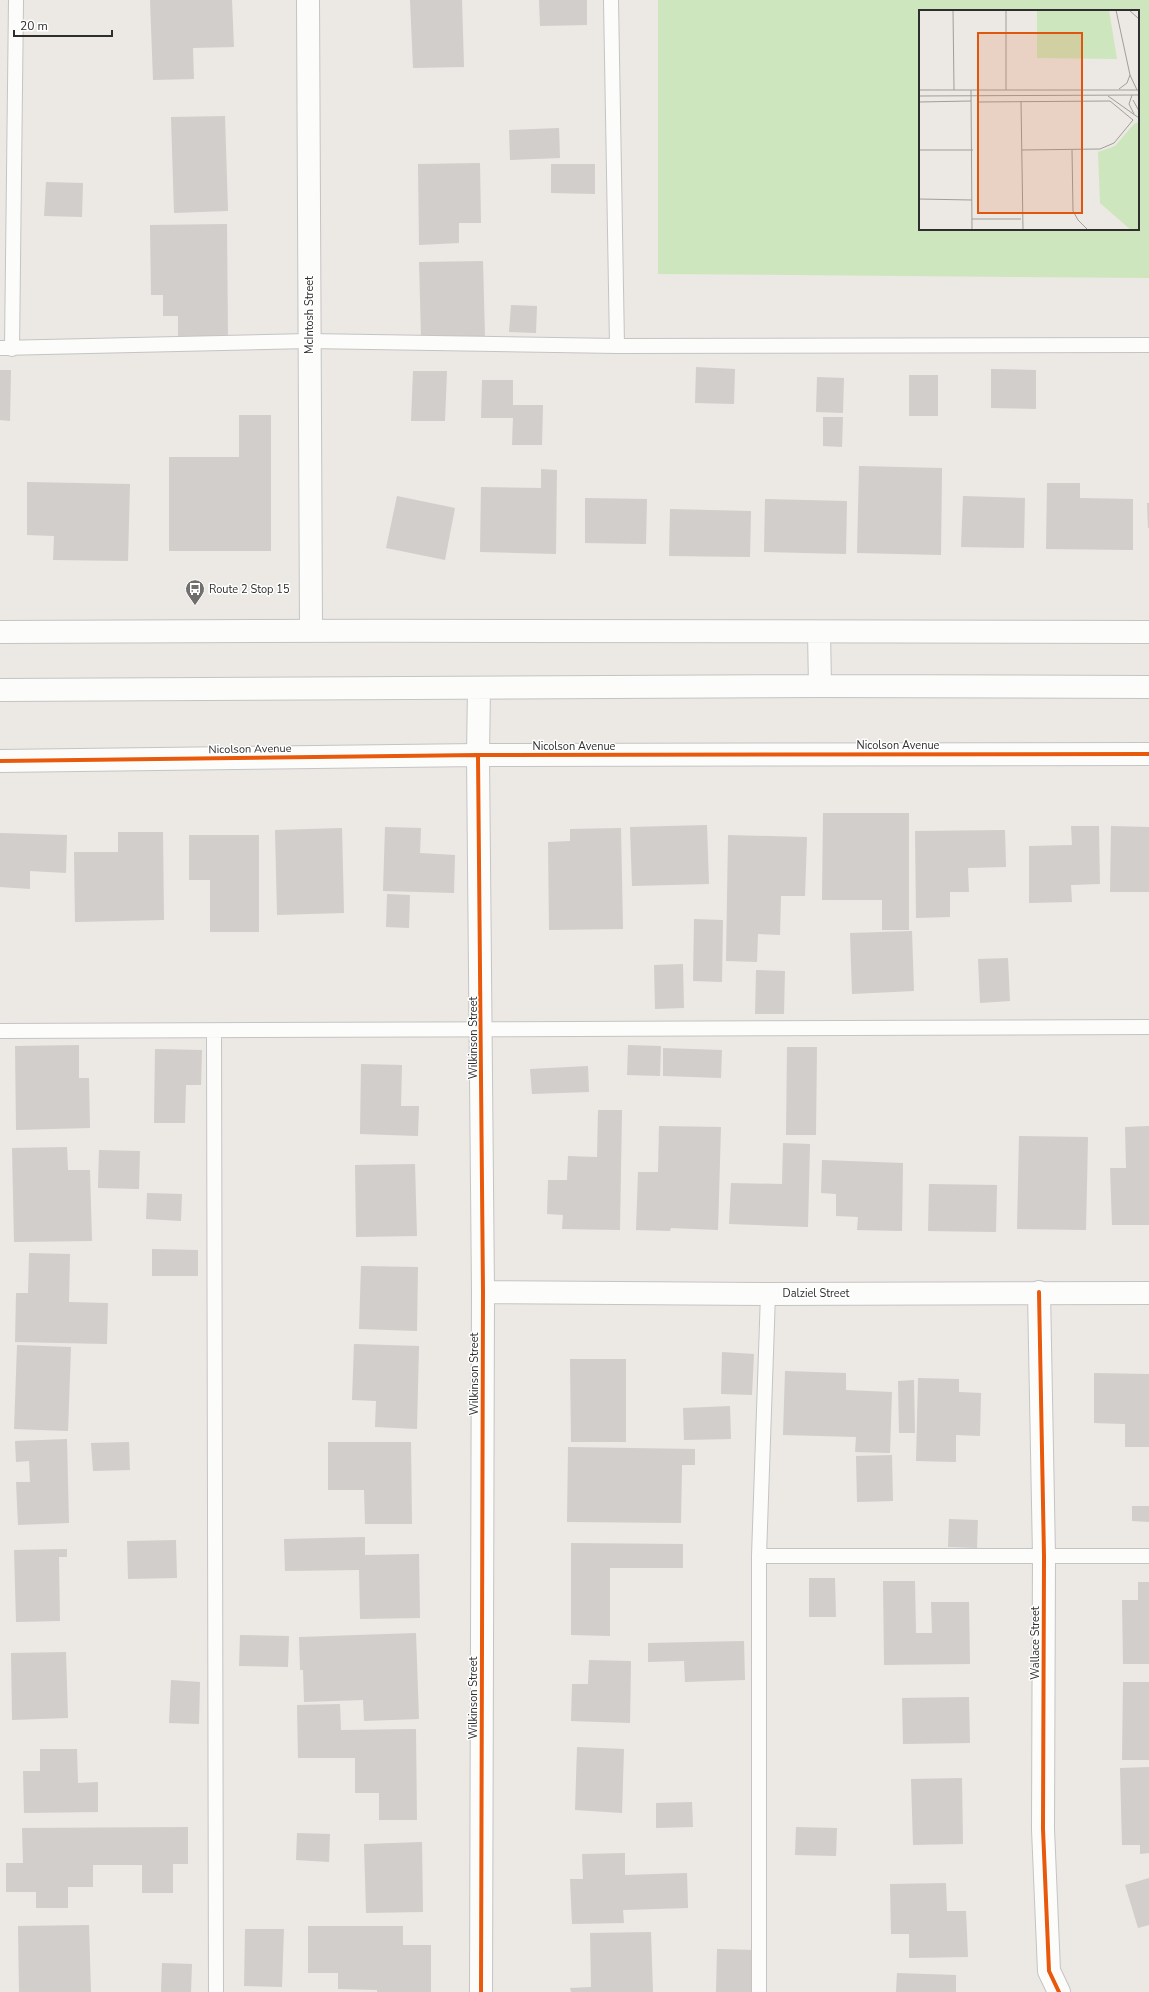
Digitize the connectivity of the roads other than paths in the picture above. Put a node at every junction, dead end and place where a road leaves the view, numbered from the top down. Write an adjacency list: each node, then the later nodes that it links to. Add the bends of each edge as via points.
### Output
1 (16, 0): 7 (lane)
2 (308, 0): 4 (street, McIntosh Street)
3 (611, 0): 6 (lane)
4 (309, 342): 6 (lane); 7 (lane); 8 (street, McIntosh Street)
5 (1149, 345): 6 (lane)
6 (617, 346)
7 (6, 348)
8 (311, 630): 9 (street); 10 (street)
9 (0, 632)
10 (819, 632): 11 (street); 12 (street)
11 (1149, 632)
12 (820, 686): 13 (street); 14 (street)
13 (1149, 687)
14 (479, 688): 15 (street); 17 (street, Wilkinson Street)
15 (0, 690)
16 (1149, 754): 17 (street, Nicolson Avenue)
17 (478, 755): 18 (street, Nicolson Avenue); 20 (street, Wilkinson Street)
18 (0, 761)
19 (1149, 1027): 20 (lane)
20 (482, 1029): 22 (lane); 23 (street, Wilkinson Street)
21 (0, 1031): 22 (lane)
22 (214, 1031): 30 (lane)
23 (483, 1292): 26 (street, Dalziel Street); 31 (street, Wilkinson Street)
24 (1040, 1292): 25 (street, Dalziel Street); 26 (street, Dalziel Street); 28 (street, Wallace Street)
25 (1149, 1292)
26 (768, 1294): 27 (lane)
27 (759, 1556): 28 (lane); 32 (lane)
28 (1044, 1556): 29 (lane); 33 (street, Wallace Street, via 1043,1829 1049,1971)
29 (1149, 1556)
30 (216, 1992)
31 (481, 1992)
32 (759, 1992)
33 (1060, 1992)

